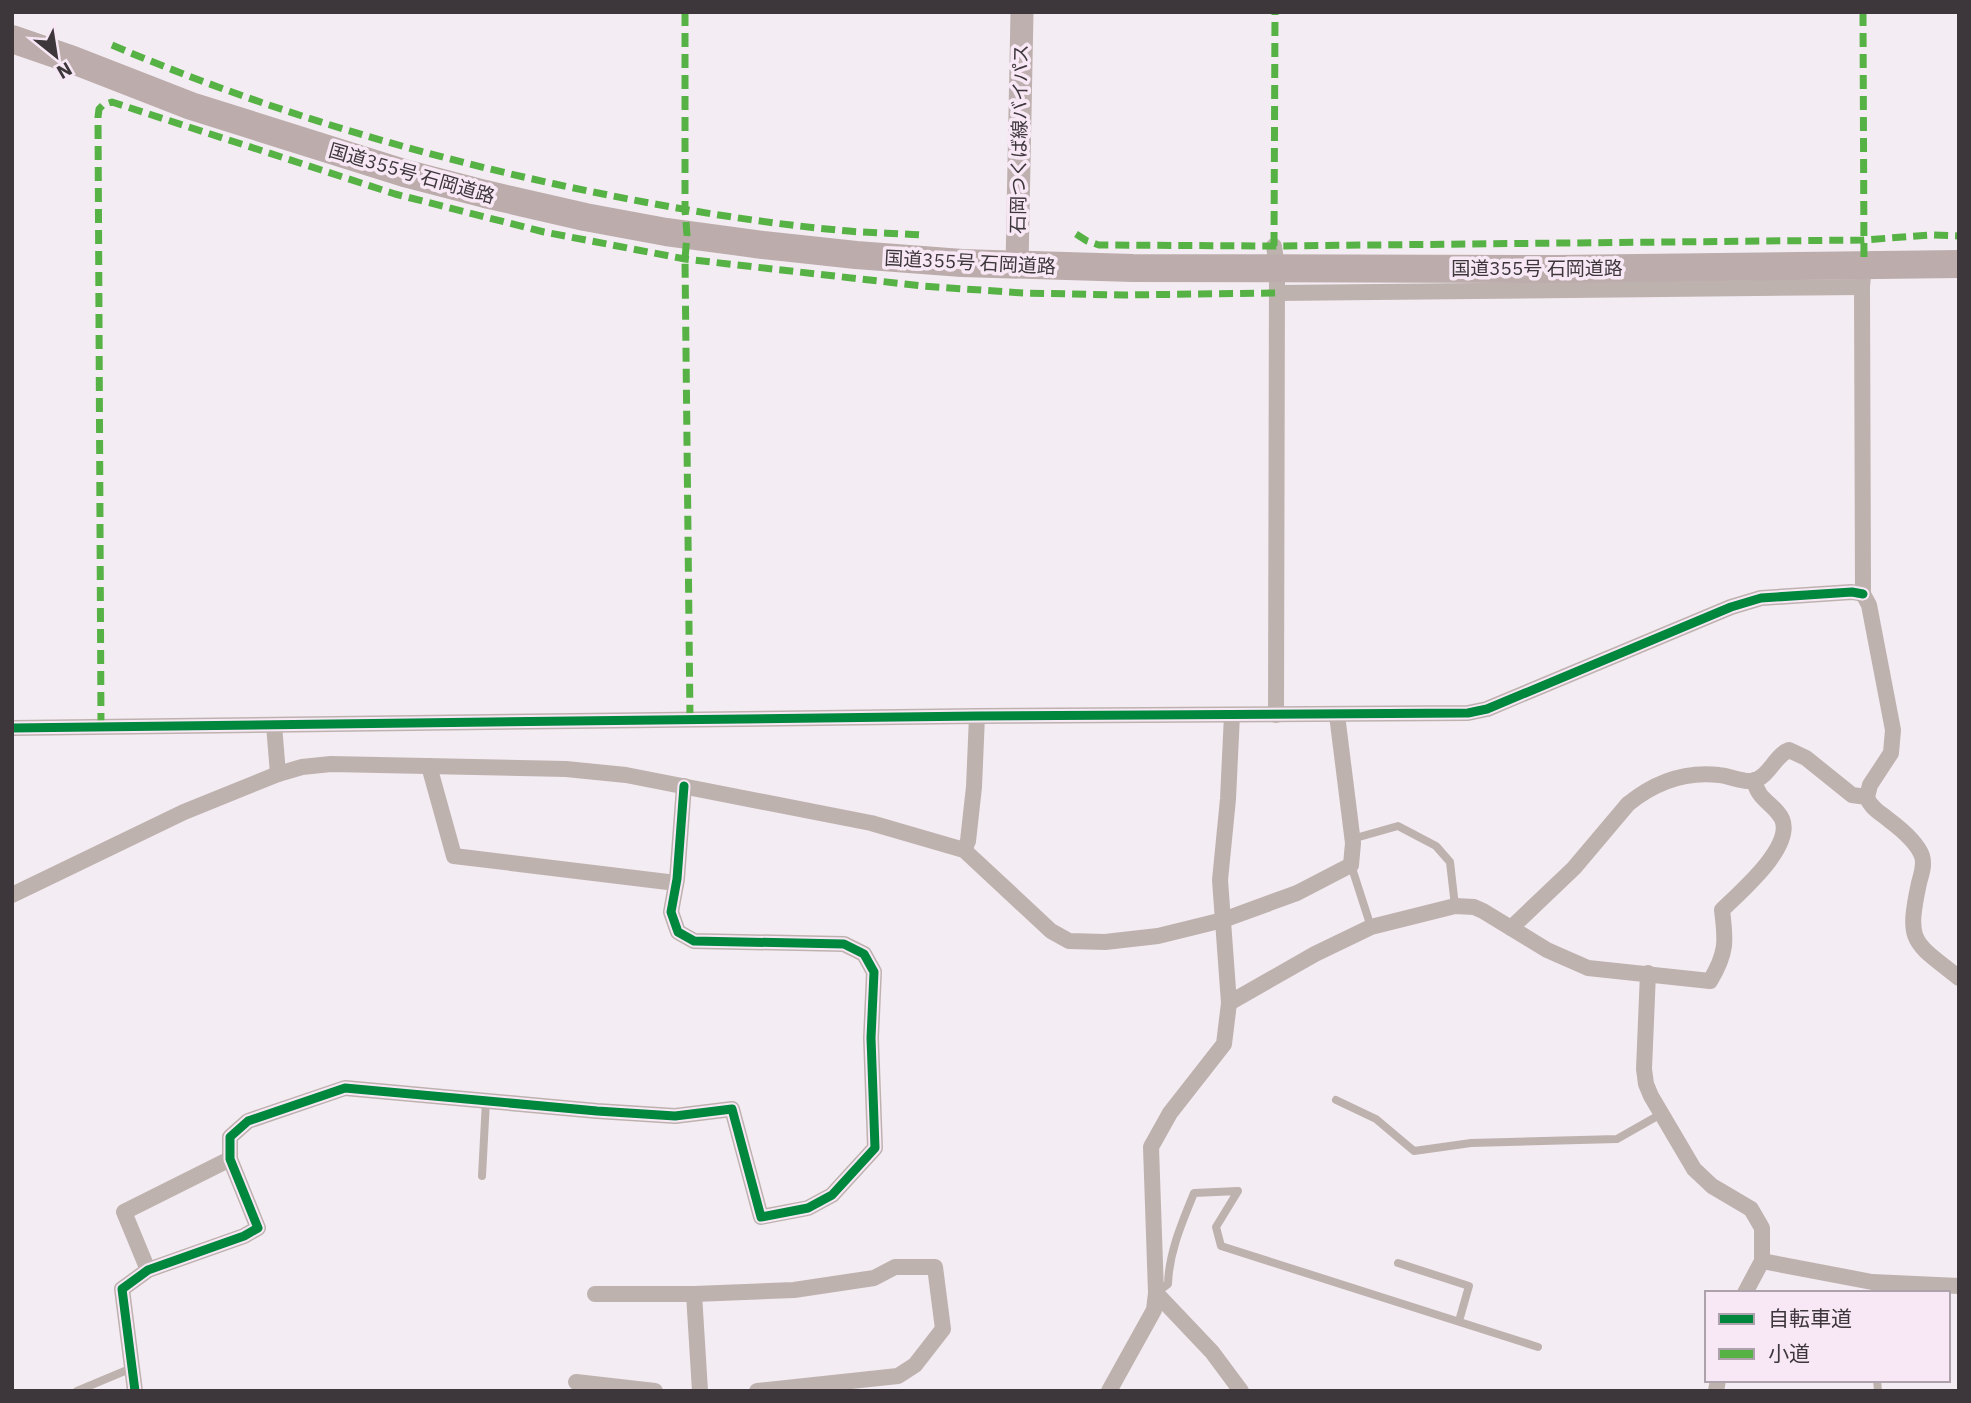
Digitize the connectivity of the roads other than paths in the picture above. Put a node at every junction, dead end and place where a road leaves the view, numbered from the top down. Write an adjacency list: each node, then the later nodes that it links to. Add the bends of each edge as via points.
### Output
1 (1022, 12): 4 (main road, 石岡つくば線バイパス)
2 (12, 39): 4 (highway, 国道355号 石岡道路, via 191,106 324,149 585,217 843,254)
3 (1959, 264): 6 (highway, 国道355号 石岡道路)
4 (1017, 266): 5 (highway, 国道355号 石岡道路)
5 (1276, 269): 6 (highway, 国道355号 石岡道路); 9 (street)
6 (1863, 276): 7 (street)
7 (1863, 594): 10 (street, via 1761,598 1731,607 1482,710 1440,715); 18 (street, via 1893,730 1891,753)
8 (1232, 715): 9 (street); 11 (street); 25 (street, via 1220,880)
9 (1276, 715): 10 (street)
10 (1336, 715): 19 (street)
11 (977, 716): 12 (street); 20 (street, via 974,787)
12 (274, 724): 13 (street); 15 (street)
13 (12, 728)
14 (429, 766): 15 (street, via 331,764); 17 (street, via 566,769); 22 (street, via 454,856)
15 (278, 774): 23 (street, via 184,812)
16 (1754, 780): 18 (street, via 1789,751 1806,758 1852,795); 27 (street, via 1711,775 1659,783 1614,817 1574,868); 28 (street, via 1756,790 1782,820 1782,840 1722,910 1726,941 1720,964 1710,981)
17 (684, 786): 20 (street, via 871,823); 22 (street)
18 (1867, 797): 29 (street, via 1922,856 1913,933 1927,952)
19 (1352, 839): 21 (street); 24 (lane, via 1398,826 1436,846 1450,862)
20 (964, 850): 25 (street, via 1051,931 1069,941 1158,936)
21 (1351, 865): 25 (street); 26 (lane)
22 (676, 883): 32 (street, via 671,912 678,932 694,940 844,944 864,954 874,972 871,1038 876,1148 832,1195 808,1208 761,1217 732,1110 675,1116)
23 (12, 895)
24 (1455, 906): 26 (street); 27 (street, via 1474,907)
25 (1223, 920): 30 (street)
26 (1371, 927): 30 (street)
27 (1511, 928): 28 (street, via 1588,968)
28 (1648, 973): 33 (street, via 1644,1069)
29 (1959, 978)
30 (1229, 1003): 42 (street, via 1224,1044 1170,1113 1151,1147)
31 (1336, 1100): 33 (lane, via 1377,1119 1414,1151 1471,1143 1617,1139)
32 (486, 1101): 34 (street, via 345,1088 248,1121 230,1137); 35 (lane)
33 (1661, 1114): 36 (street, via 1701,1178 1751,1209 1762,1228)
34 (230, 1159): 38 (street, via 124,1212); 38 (street, via 258,1228)
35 (482, 1176)
36 (1762, 1261): 40 (street); 41 (street)
37 (1398, 1263): 45 (lane, via 1468,1286)
38 (148, 1270): 47 (street, via 122,1289)
39 (1959, 1286): 40 (street)
40 (1873, 1288)
41 (1746, 1291)
42 (1156, 1293): 45 (lane, via 1168,1284 1176,1237 1194,1193 1238,1191 1216,1227 1221,1246); 55 (street, via 1154,1310); 56 (street, via 1212,1352)
43 (595, 1294): 44 (street)
44 (694, 1294): 53 (street); 54 (street, via 794,1290 874,1278 895,1267 934,1267 943,1329 915,1365 898,1376)
45 (1459, 1321): 46 (lane)
46 (1538, 1346)
47 (132, 1368): 50 (lane); 51 (street)
48 (576, 1382): 49 (street)
49 (626, 1389): 52 (street)
50 (78, 1391)
51 (135, 1391)
52 (655, 1391)
53 (700, 1391)
54 (757, 1391)
55 (1109, 1391)
56 (1241, 1391)

